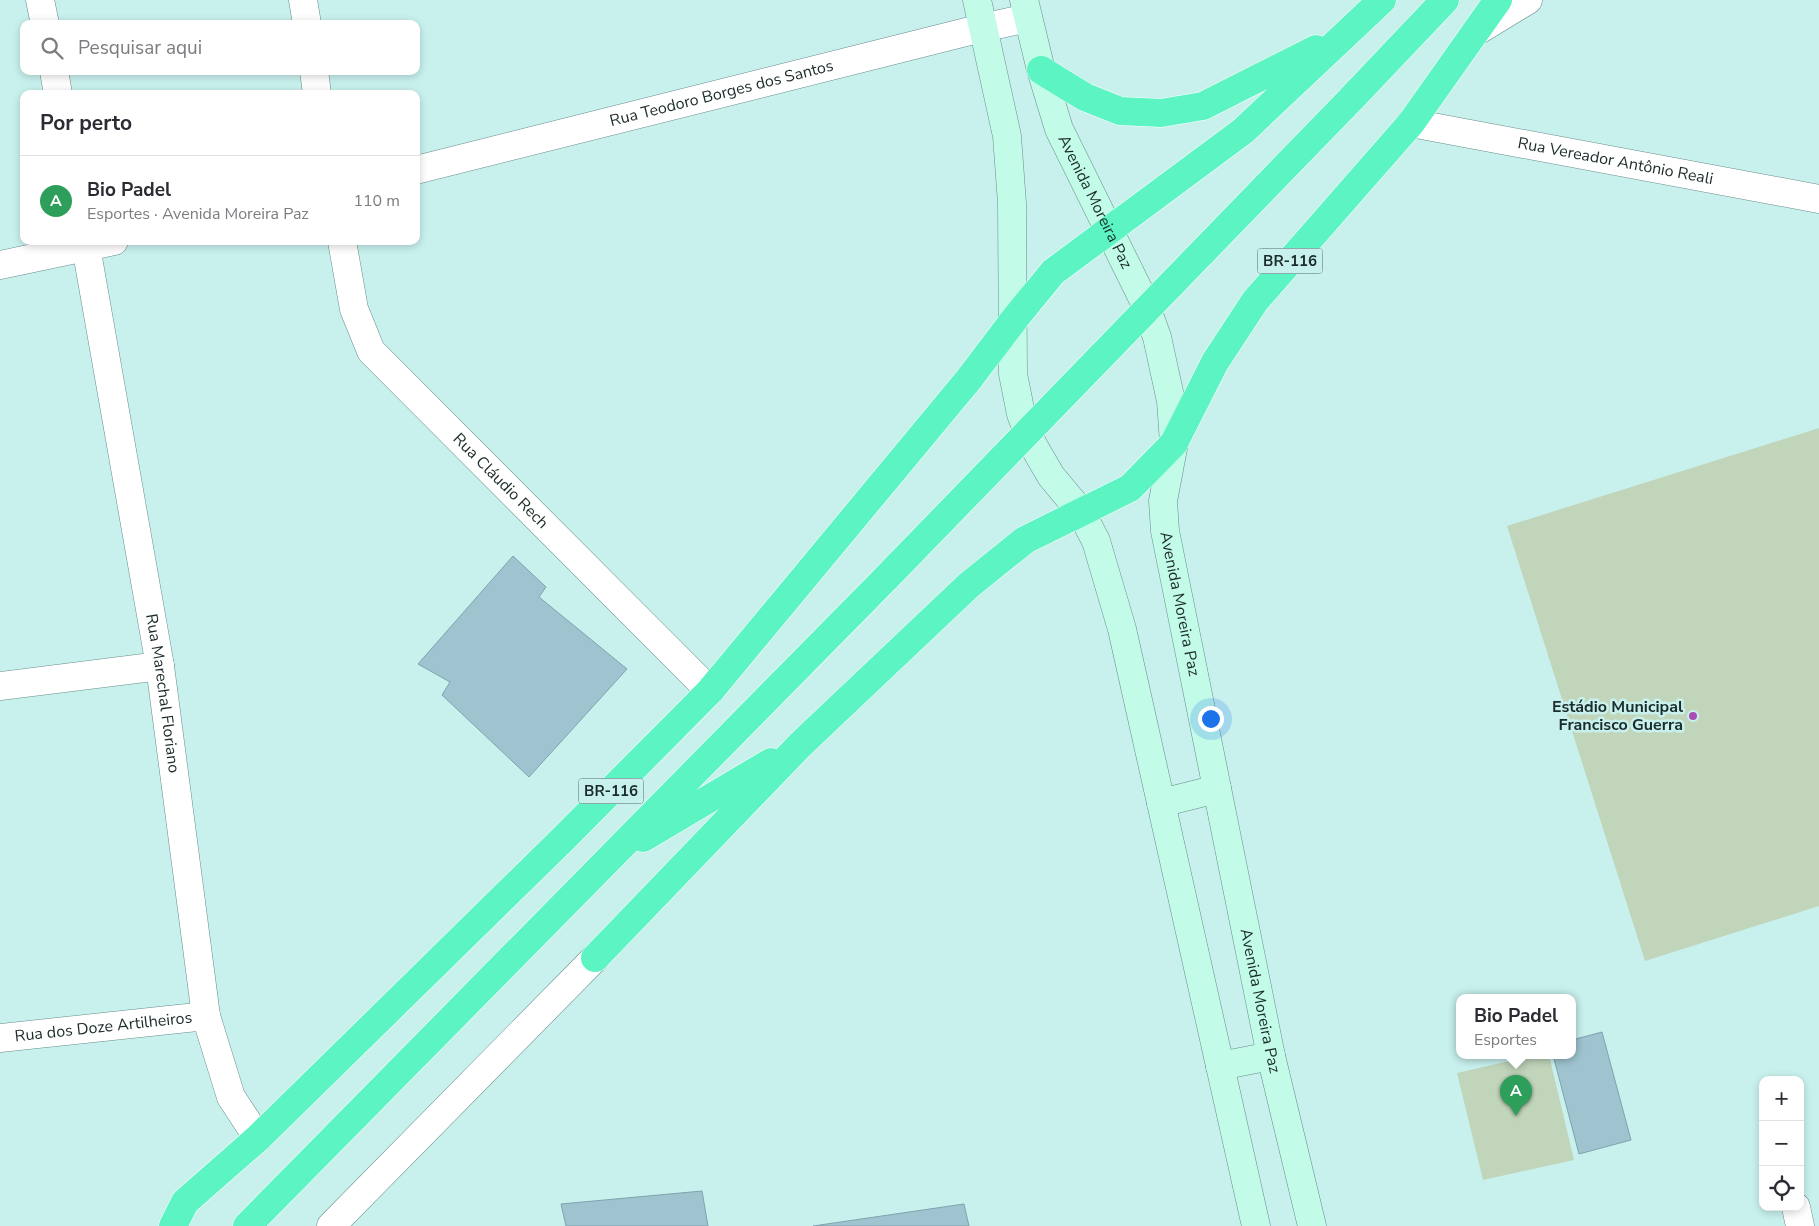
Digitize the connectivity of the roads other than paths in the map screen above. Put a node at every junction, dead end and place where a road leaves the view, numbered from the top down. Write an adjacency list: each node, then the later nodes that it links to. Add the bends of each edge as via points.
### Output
1 (40, 0): 9 (street)
2 (303, 0): 10 (street)
3 (976, 0): 11 (main road)
4 (1382, 0): 13 (highway, BR-116)
5 (1445, 0): 36 (highway, BR-116, bridge)
6 (1498, 0): 12 (highway, BR-116)
7 (1528, 0): 12 (street)
8 (1026, 9): 11 (street, Rua Teodoro Borges dos Santos); 14 (main road, Avenida Moreira Paz)
9 (44, 20)
10 (306, 20)
11 (982, 28): 20 (street, Rua Teodoro Borges dos Santos); 27 (main road, via 1007,136 1012,203)
12 (1477, 31): 19 (highway, BR-116)
13 (1342, 36): 14 (highway, via 1203,106 1161,113 1120,111 1085,97); 22 (highway, BR-116, via 1243,130)
14 (1041, 70): 22 (main road, Avenida Moreira Paz, via 1059,128)
15 (55, 75): 17 (street)
16 (315, 75): 18 (street)
17 (57, 90)
18 (316, 90)
19 (1411, 123): 21 (street, Rua Vereador Antônio Reali); 28 (highway, BR-116, via 1256,301 1215,362)
20 (420, 169)
21 (1819, 199)
22 (1108, 230): 27 (highway, BR-116, via 1052,272); 28 (main road, Avenida Moreira Paz, via 1144,301 1157,337 1171,401)
23 (82, 245): 26 (street)
24 (86, 245): 30 (street, Rua Marechal Floriano)
25 (343, 245): 32 (street, Rua Cláudio Rech, via 354,309 371,351)
26 (0, 265)
27 (1013, 320): 29 (main road, via 1013,374 1021,414 1033,445 1051,476); 32 (highway, BR-116, via 969,379)
28 (1174, 443): 29 (highway, BR-116, via 1130,488); 34 (main road, Avenida Moreira Paz, via 1163,501 1165,531)
29 (1081, 512): 33 (highway, BR-116, via 1024,540 969,586); 35 (main road, via 1096,541 1122,629)
30 (160, 666): 31 (street); 38 (street, Rua Marechal Floriano)
31 (0, 686)
32 (710, 691): 42 (highway, BR-116)
33 (801, 744): 36 (highway); 37 (highway, BR-116)
34 (1217, 789): 35 (main road); 40 (main road, Avenida Moreira Paz)
35 (1161, 803): 41 (main road)
36 (610, 858): 47 (highway, BR-116)
37 (595, 958): 48 (street)
38 (206, 1016): 39 (street, Rua dos Doze Artilheiros); 42 (street, Rua Marechal Floriano, via 231,1097)
39 (0, 1038)
40 (1271, 1056): 41 (main road); 50 (main road, Avenida Moreira Paz)
41 (1220, 1066): 49 (main road)
42 (258, 1138): 43 (highway, BR-116)
43 (185, 1202): 45 (street); 46 (highway, BR-116)
44 (1797, 1211): 51 (street)
45 (164, 1226)
46 (173, 1226)
47 (247, 1226)
48 (331, 1226)
49 (1256, 1226)
50 (1312, 1226)
51 (1800, 1226)

